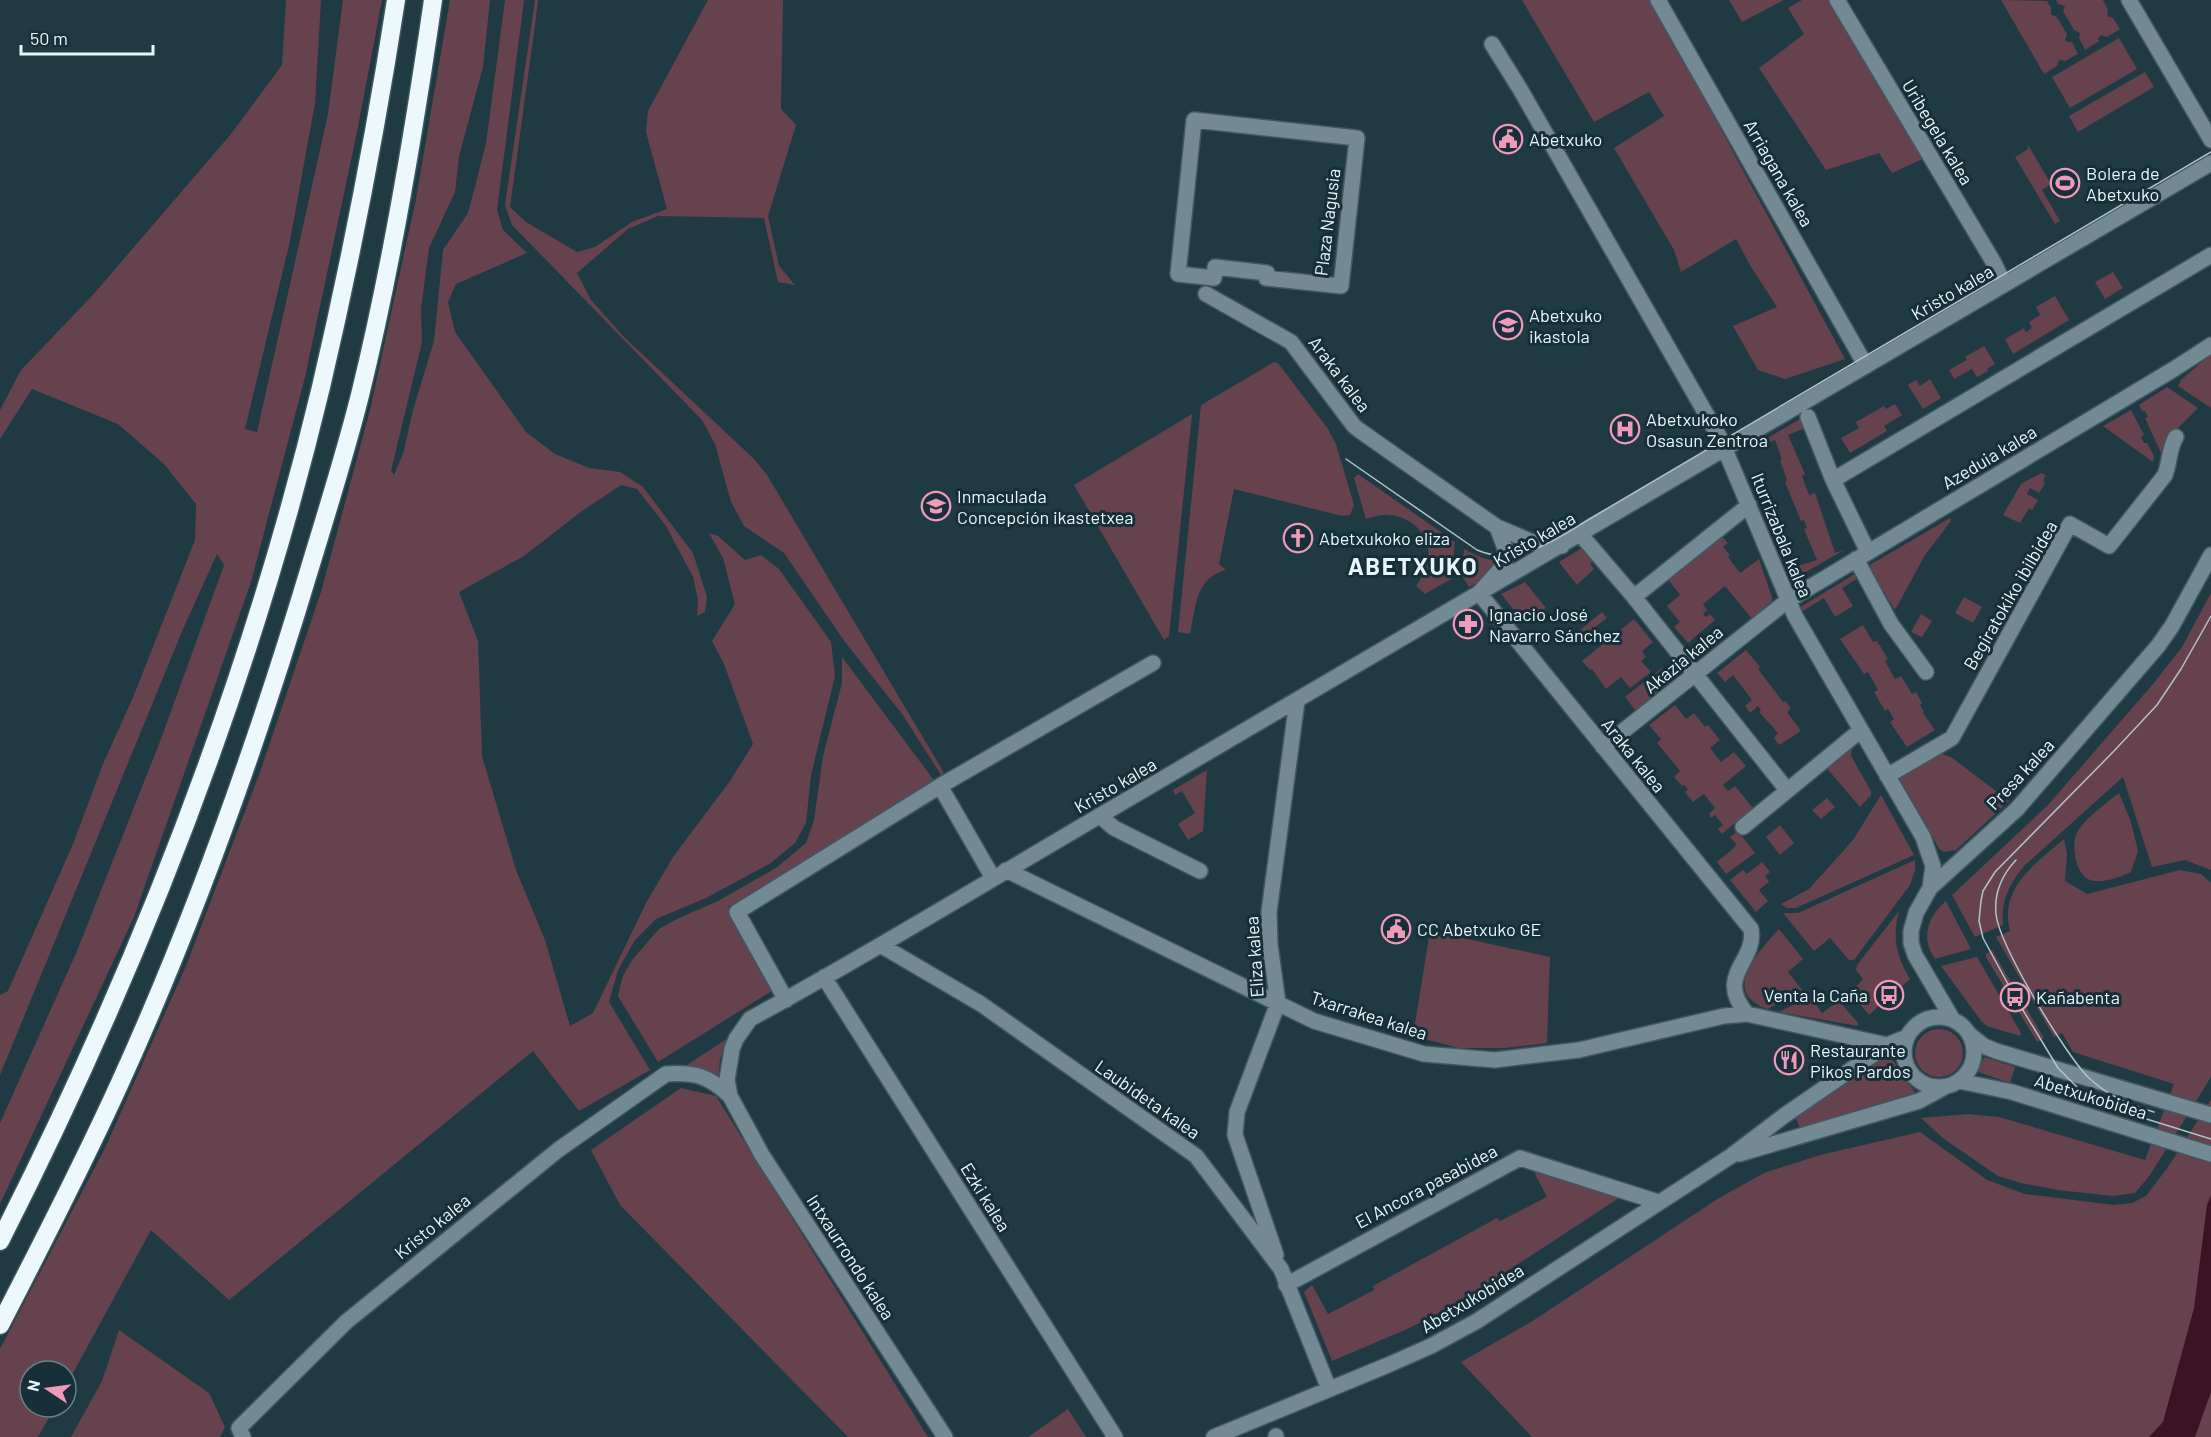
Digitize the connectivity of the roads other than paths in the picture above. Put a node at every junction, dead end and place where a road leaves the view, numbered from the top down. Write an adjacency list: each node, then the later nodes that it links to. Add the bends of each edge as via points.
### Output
1 (396, 0): 60 (highway, via 379,109 323,377 254,623 215,740 133,956 80,1078)
2 (432, 0): 63 (highway, via 415,122 360,395 262,721 175,955 124,1073 64,1202)
3 (1658, 0): 14 (street, Arriagana kalea)
4 (1837, 0): 11 (street, Uribegela kalea)
5 (2129, 0): 7 (street)
6 (1492, 44): 17 (street, Iturrizabala kalea)
7 (2211, 140)
8 (1190, 155): 8 (street, Plaza Nagusia, via 1194,120 1357,138 1341,286 1266,278 1267,273 1215,267 1214,278 1178,274)
9 (2211, 163): 11 (street, Kristo kalea)
10 (2211, 255): 18 (street)
11 (2004, 284): 14 (street, Kristo kalea)
12 (1206, 294): 20 (street, Araka kalea, via 1292,342 1354,426)
13 (2211, 345): 23 (street, Azeduia kalea)
14 (1866, 366): 17 (street, Kristo kalea)
15 (1808, 417): 18 (street)
16 (2176, 437): 34 (street, Begiratokiko ibilbidea, via 2164,475 2109,546 2070,524 1952,738)
17 (1725, 449): 19 (street, Iturrizabala kalea); 21 (street, Kristo kalea)
18 (1833, 480): 23 (street)
19 (1749, 505): 26 (street); 27 (street, Iturrizabala kalea)
20 (1497, 527): 22 (street, Araka kalea, via 1542,546); 25 (street, via 1505,548 1505,564)
21 (1581, 535): 22 (street, Kristo kalea); 26 (street)
22 (1562, 546): 25 (street, Kristo kalea)
23 (1862, 555): 27 (street, Azeduia kalea); 29 (street, via 1891,624)
24 (2211, 555): 41 (street, Presa kalea, via 2172,626 2130,679 2017,809)
25 (1479, 593): 31 (street, Kristo kalea); 33 (street, Araka kalea)
26 (1634, 597): 30 (street)
27 (1787, 601): 30 (street, Akazia kalea); 32 (street, Iturrizabala kalea)
28 (1153, 663): 35 (street)
29 (1926, 672)
30 (1696, 675): 33 (street, Akazia kalea); 36 (street)
31 (1297, 701): 37 (street, Kristo kalea); 45 (street, Eliza kalea, via 1269,912)
32 (1861, 730): 34 (street, Iturrizabala kalea); 36 (street)
33 (1603, 747): 46 (street, Araka kalea, via 1751,929 1753,937 1736,971 1734,987 1738,1004)
34 (1887, 776): 41 (street, Iturrizabala kalea, via 1923,837 1933,866)
35 (940, 786): 40 (street); 44 (street, via 737,912)
36 (1787, 790): 38 (street)
37 (1100, 816): 39 (street, via 1114,828); 40 (street, Kristo kalea)
38 (1743, 827)
39 (1200, 871)
40 (1000, 874): 42 (street, Kristo kalea); 45 (street, Txarrakea kalea)
41 (1930, 888): 48 (street, Presa kalea, via 1916,913 1911,943)
42 (882, 946): 43 (street, Kristo kalea); 61 (street, Laubideta kalea, via 981,1004 1196,1156)
43 (824, 977): 44 (street, Kristo kalea); 67 (street, Ezki kalea)
44 (786, 1000): 47 (street, Kristo kalea)
45 (1278, 1003): 46 (street, Txarrakea kalea, via 1314,1021 1424,1054 1495,1060 1579,1050); 61 (street, Eliza kalea, via 1237,1112 1235,1135)
46 (1747, 1014): 51 (street, Txarrakea kalea)
47 (750, 1019): 55 (street, Intxaurrondo kalea, via 732,1049 727,1080)
48 (1953, 1020): 49 (street); 50 (street, via 1924,1020)
49 (1969, 1034): 53 (street, via 1973,1059); 56 (street, Abetxukobidea, via 1996,1051)
50 (1907, 1037): 51 (street, Abetxukobidea); 54 (street, via 1903,1053 1910,1073 1927,1086)
51 (1887, 1045): 58 (street, Abetxukobidea)
52 (666, 1074): 55 (street, Intxaurrondo kalea, via 704,1076); 65 (street, Kristo kalea, via 558,1150 346,1322)
53 (1959, 1081): 54 (street); 57 (street, Abetxukobidea, via 2012,1092)
54 (1943, 1088): 58 (street, Abetxukobidea, via 1919,1101)
55 (730, 1096): 66 (street, Intxaurrondo kalea, via 762,1155)
56 (2211, 1115)
57 (2211, 1154)
58 (1731, 1156): 59 (street, Abetxukobidea)
59 (1658, 1202): 62 (street, El Ancora pasabidea, via 1520,1158); 64 (street, Abetxukobidea, via 1476,1321 1399,1360)
60 (0, 1241)
61 (1281, 1269): 62 (street, Laubideta kalea)
62 (1286, 1284): 64 (street, Laubideta kalea)
63 (0, 1325)
64 (1329, 1389): 68 (street, Abetxukobidea)
65 (241, 1433)
66 (945, 1437)
67 (1115, 1437)
68 (1214, 1437)

